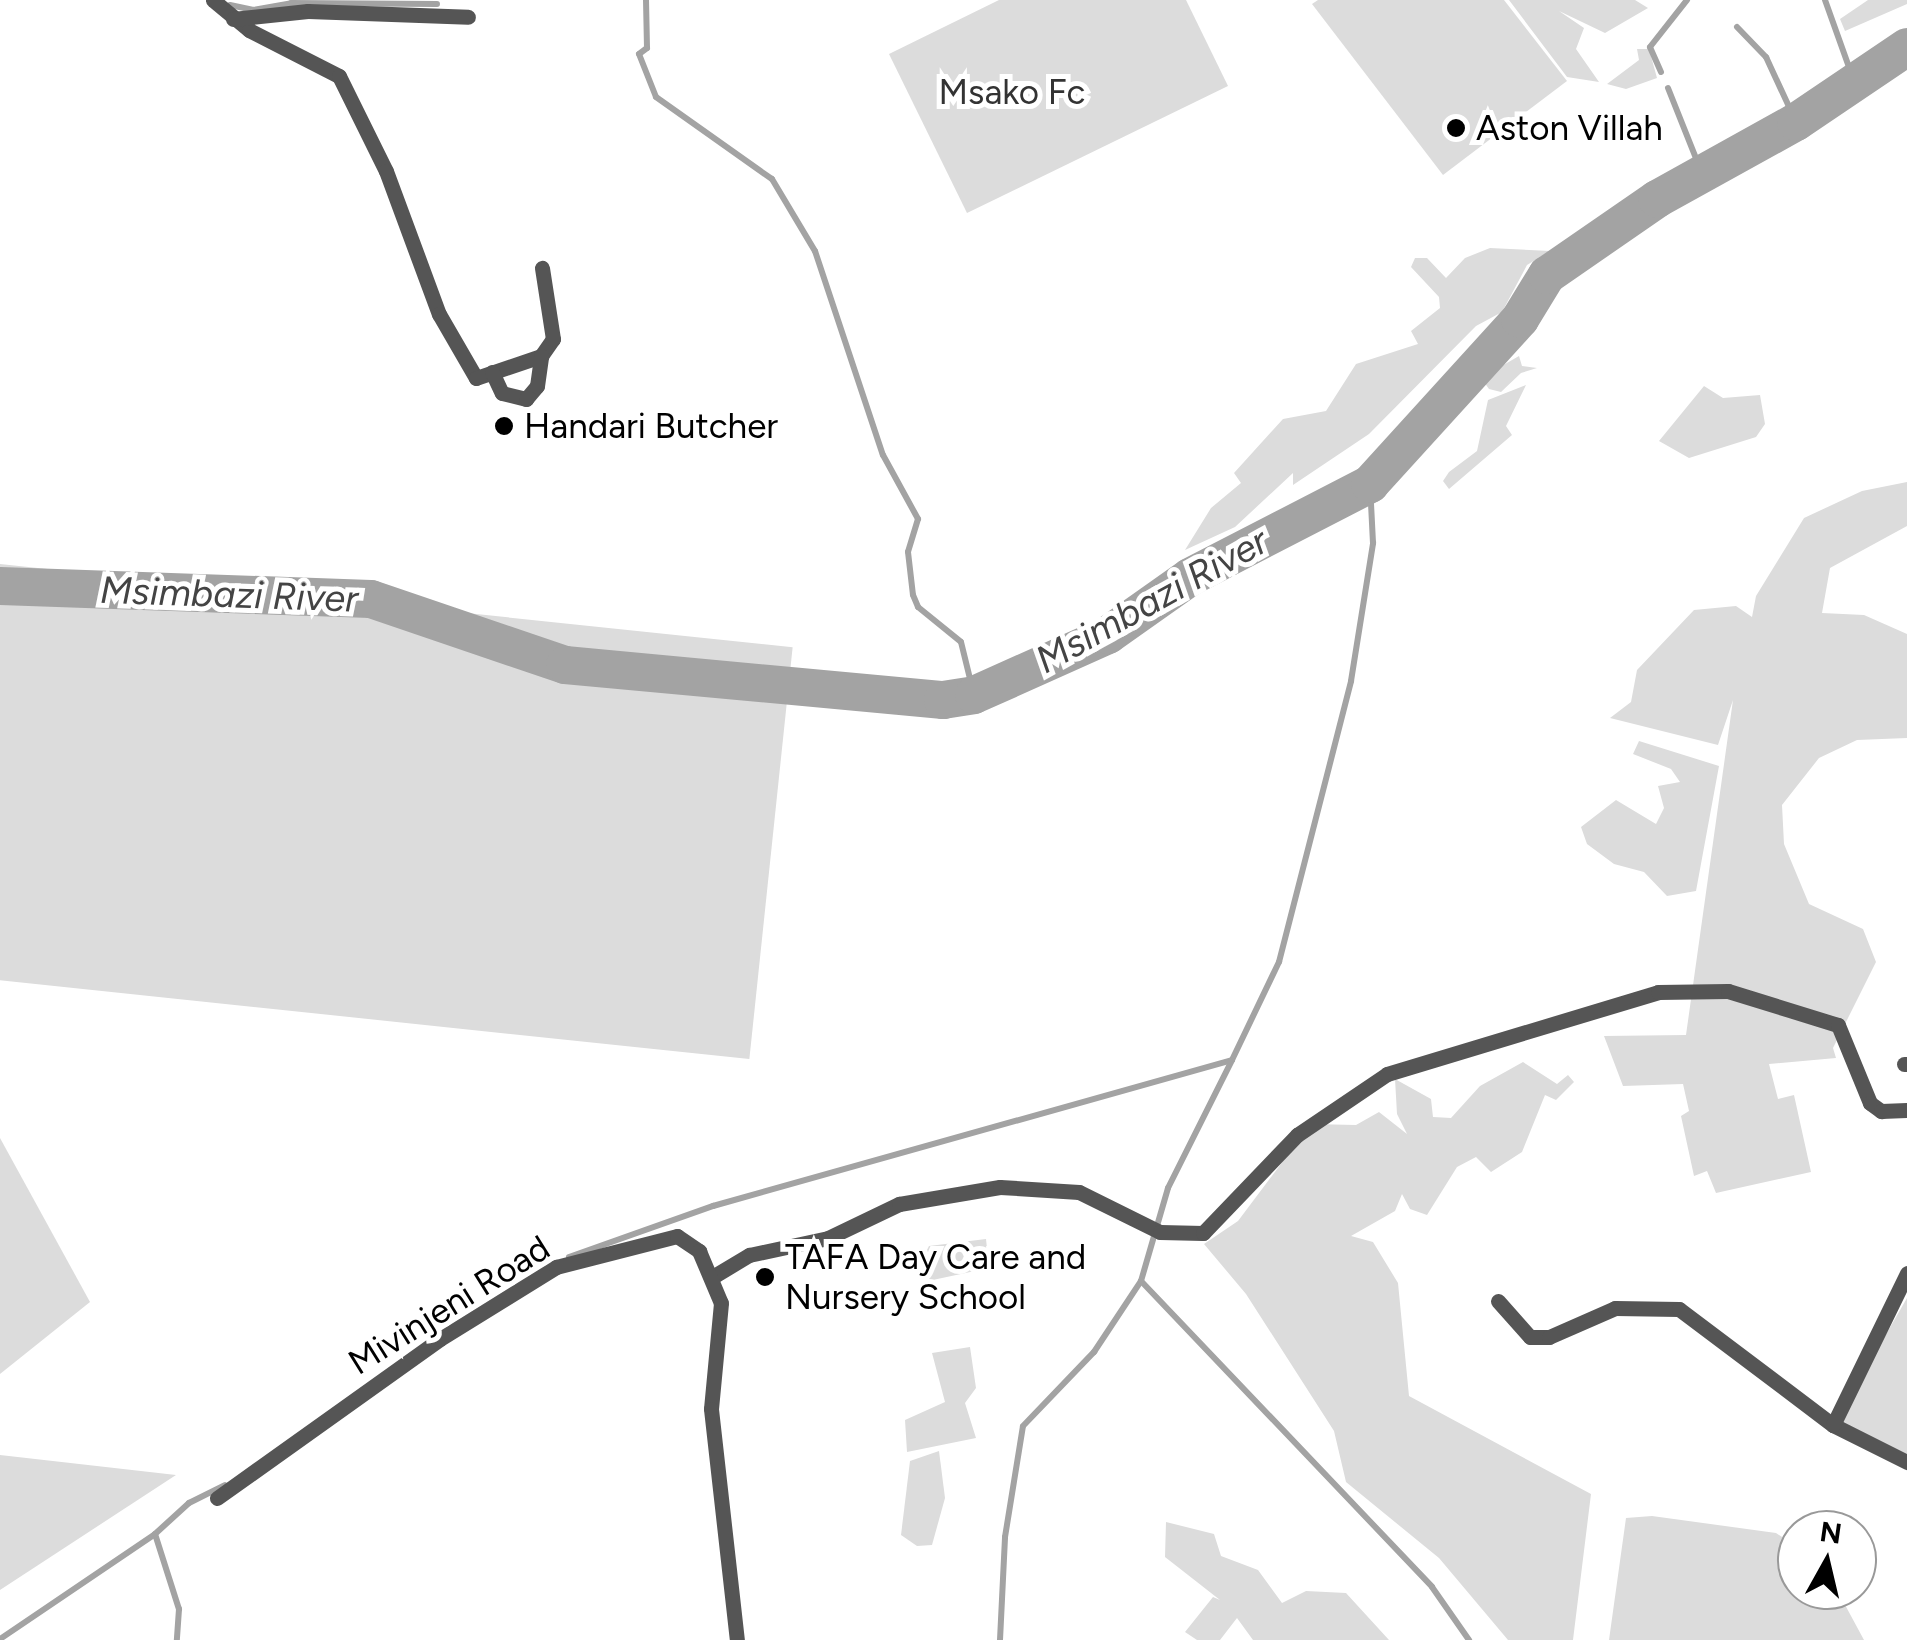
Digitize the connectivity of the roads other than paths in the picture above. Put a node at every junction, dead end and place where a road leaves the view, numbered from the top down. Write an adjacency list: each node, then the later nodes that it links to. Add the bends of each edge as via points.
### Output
1 (213, 0): 3 (street)
2 (468, 18): 3 (street, via 308,11)
3 (232, 19): 6 (street, via 340,76 386,171 446,329 476,378)
4 (542, 268): 5 (street, via 555,330)
5 (541, 356): 6 (street); 6 (street, via 538,386 526,399 502,394)
6 (492, 372)
7 (1907, 1110): 9 (street, via 1880,1111 1870,1103 1838,1025 1728,992 1658,992 1387,1074 1297,1134 1202,1233 1160,1232 1079,1192 1000,1187 899,1204 828,1238 749,1255)
8 (1907, 1274): 11 (street)
9 (714, 1276): 13 (street, Mivinjeni Road, via 699,1251 677,1236 556,1267 440,1339); 14 (street, via 722,1314 711,1409)
10 (1498, 1301): 11 (street, via 1530,1336 1550,1336 1616,1308 1679,1309)
11 (1833, 1425): 12 (street)
12 (1907, 1462)
13 (217, 1498)
14 (737, 1640)

